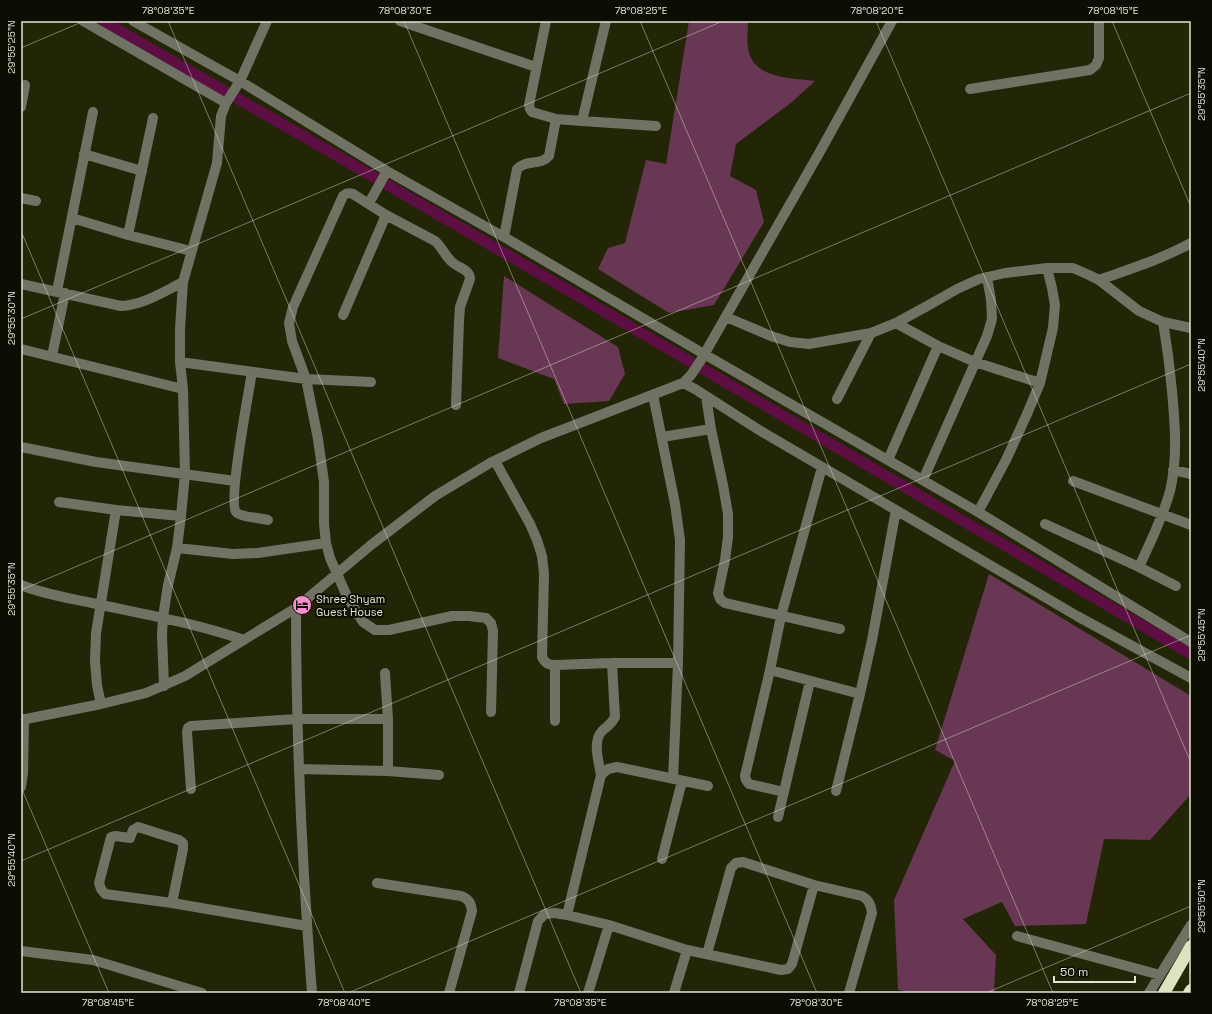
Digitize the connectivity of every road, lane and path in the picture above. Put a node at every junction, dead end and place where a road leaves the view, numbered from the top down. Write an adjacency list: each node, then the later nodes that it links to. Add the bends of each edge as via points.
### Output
1 (83, 21): 13 (street)
2 (134, 21): 10 (street)
3 (267, 21): 10 (street)
4 (400, 21): 9 (street)
5 (546, 21): 9 (street)
6 (606, 21): 18 (street)
7 (892, 21): 41 (street)
8 (1099, 21): 12 (street, via 1099,58 1090,70)
9 (536, 67): 17 (street, via 530,109 535,114)
10 (239, 84): 13 (street); 22 (street)
11 (25, 85): 14 (street)
12 (970, 89)
13 (226, 103): 32 (street, via 221,116 215,176)
14 (21, 108)
15 (93, 112): 20 (street)
16 (153, 118): 21 (street)
17 (556, 119): 18 (street); 29 (street, via 550,156 539,162 524,163 517,169)
18 (582, 121): 19 (street)
19 (656, 126)
20 (84, 154): 21 (street); 27 (street)
21 (142, 171): 28 (street)
22 (384, 174): 25 (street); 29 (street)
23 (21, 198): 24 (street)
24 (36, 201)
25 (369, 203): 26 (street); 53 (street, via 350,192 343,196 293,307 289,323 292,341)
26 (386, 215): 40 (street); 61 (street, via 435,242 452,262 470,275 458,321)
27 (72, 218): 28 (street); 39 (street)
28 (128, 235): 32 (street)
29 (504, 237): 49 (street)
30 (1191, 243): 31 (street)
31 (1180, 249): 33 (street); 36 (street)
32 (191, 251): 37 (street)
33 (1191, 252)
34 (1047, 268): 35 (street); 36 (street, via 1073,268); 56 (street, via 1055,305 1053,328)
35 (987, 277): 43 (street, via 957,289); 51 (street, via 992,319)
36 (1099, 280): 42 (street, via 1139,311)
37 (183, 282): 39 (street, via 130,306); 50 (street)
38 (21, 284): 39 (street)
39 (61, 292): 48 (street)
40 (343, 316)
41 (726, 317): 45 (street, via 790,342 809,344); 49 (street)
42 (1163, 322): 44 (street); 68 (street, via 1176,431)
43 (896, 323): 45 (street); 46 (street)
44 (1191, 328)
45 (871, 333): 60 (street)
46 (938, 346): 51 (street); 65 (street)
47 (21, 349): 48 (street)
48 (52, 356): 57 (street)
49 (703, 357): 55 (street); 65 (street)
50 (180, 362): 52 (street); 57 (street)
51 (975, 362): 56 (street); 71 (street)
52 (252, 372): 53 (street); 72 (street)
53 (306, 379): 54 (street); 83 (street, via 324,482)
54 (371, 382)
55 (683, 383): 58 (street); 59 (street)
56 (1040, 383): 77 (street, via 1009,453)
57 (182, 389): 69 (street)
58 (653, 395): 63 (street); 66 (street, via 542,438)
59 (706, 396): 62 (street); 67 (street)
60 (837, 399)
61 (456, 405)
62 (711, 429): 63 (street); 91 (street, via 728,514 728,537 718,593 720,599 725,603)
63 (662, 438): 97 (street, via 680,540)
64 (21, 447): 69 (street)
65 (888, 460): 71 (street)
66 (494, 461): 86 (street, via 435,496); 98 (street, via 530,524 542,556 542,657 544,662)
67 (822, 467): 76 (street); 91 (street)
68 (1173, 470): 70 (street); 78 (street)
69 (185, 474): 72 (street); 79 (street)
70 (1191, 474)
71 (923, 480): 77 (street)
72 (235, 481): 80 (street, via 233,505 238,515)
73 (1073, 481): 78 (street)
74 (59, 502): 75 (street)
75 (116, 510): 79 (street); 89 (street)
76 (896, 510): 101 (street, via 1077,616); 104 (street)
77 (978, 512): 95 (street)
78 (1163, 513): 82 (street); 85 (street)
79 (181, 516): 84 (street)
80 (268, 520)
81 (1045, 524): 85 (street)
82 (1191, 524)
83 (326, 543): 84 (street, via 233,554); 86 (street)
84 (177, 548): 92 (street)
85 (1139, 567): 88 (street)
86 (337, 574): 90 (street); 106 (street, via 363,622 375,630 389,630 452,616 486,618 491,623 493,631)
87 (21, 585): 89 (street)
88 (1176, 586)
89 (100, 604): 92 (street); 105 (street, via 94,661)
90 (296, 608): 94 (street); 107 (street)
91 (781, 616): 93 (street); 99 (street)
92 (163, 617): 94 (street); 103 (street)
93 (840, 629)
94 (244, 640): 103 (street)
95 (1191, 642)
96 (612, 663): 97 (street); 98 (street); 114 (street, via 615,717 598,737)
97 (678, 663): 115 (street)
98 (555, 665): 110 (street)
99 (770, 670): 102 (street); 120 (street, via 745,776 749,784)
100 (386, 674): 108 (street)
101 (1191, 678)
102 (810, 681): 104 (street); 120 (street)
103 (164, 686): 105 (street)
104 (860, 694): 119 (street)
105 (101, 704): 109 (street)
106 (492, 712)
107 (297, 719): 108 (street); 111 (street); 118 (street, via 191,726 187,732)
108 (388, 719): 112 (street)
109 (22, 720): 117 (street)
110 (555, 721)
111 (299, 769): 112 (street); 129 (street)
112 (388, 771): 113 (street)
113 (439, 775)
114 (601, 775): 115 (street, via 608,769 617,767); 126 (street)
115 (678, 780): 116 (street); 122 (street)
116 (708, 786)
117 (21, 787)
118 (191, 789)
119 (836, 791)
120 (784, 792): 121 (street)
121 (778, 817)
122 (662, 859)
123 (377, 883): 140 (street, via 461,896 468,899 472,905)
124 (814, 885): 134 (street, via 792,964 788,969 781,970); 134 (street, via 743,862 736,863 731,868); 144 (street, via 862,896 871,905 872,913)
125 (172, 903): 125 (street, via 106,894 100,889 110,837 130,838 133,830 138,827 183,843 184,849); 129 (street)
126 (567, 915): 127 (street); 141 (street, via 545,914 538,921)
127 (609, 925): 132 (street); 142 (street)
128 (1191, 925): 135 (street)
129 (307, 926): 139 (street)
130 (1017, 936): 135 (street)
131 (1191, 946): 146 (highway)
132 (687, 950): 134 (street); 143 (street)
133 (21, 951): 137 (street, via 93,960)
134 (707, 954)
135 (1160, 975): 145 (street)
136 (1191, 990): 147 (highway)
137 (190, 992): 138 (street)
138 (202, 993)
139 (312, 993)
140 (450, 993)
141 (519, 993)
142 (588, 993)
143 (674, 993)
144 (849, 993)
145 (1150, 993)
146 (1164, 993)
147 (1189, 993)

